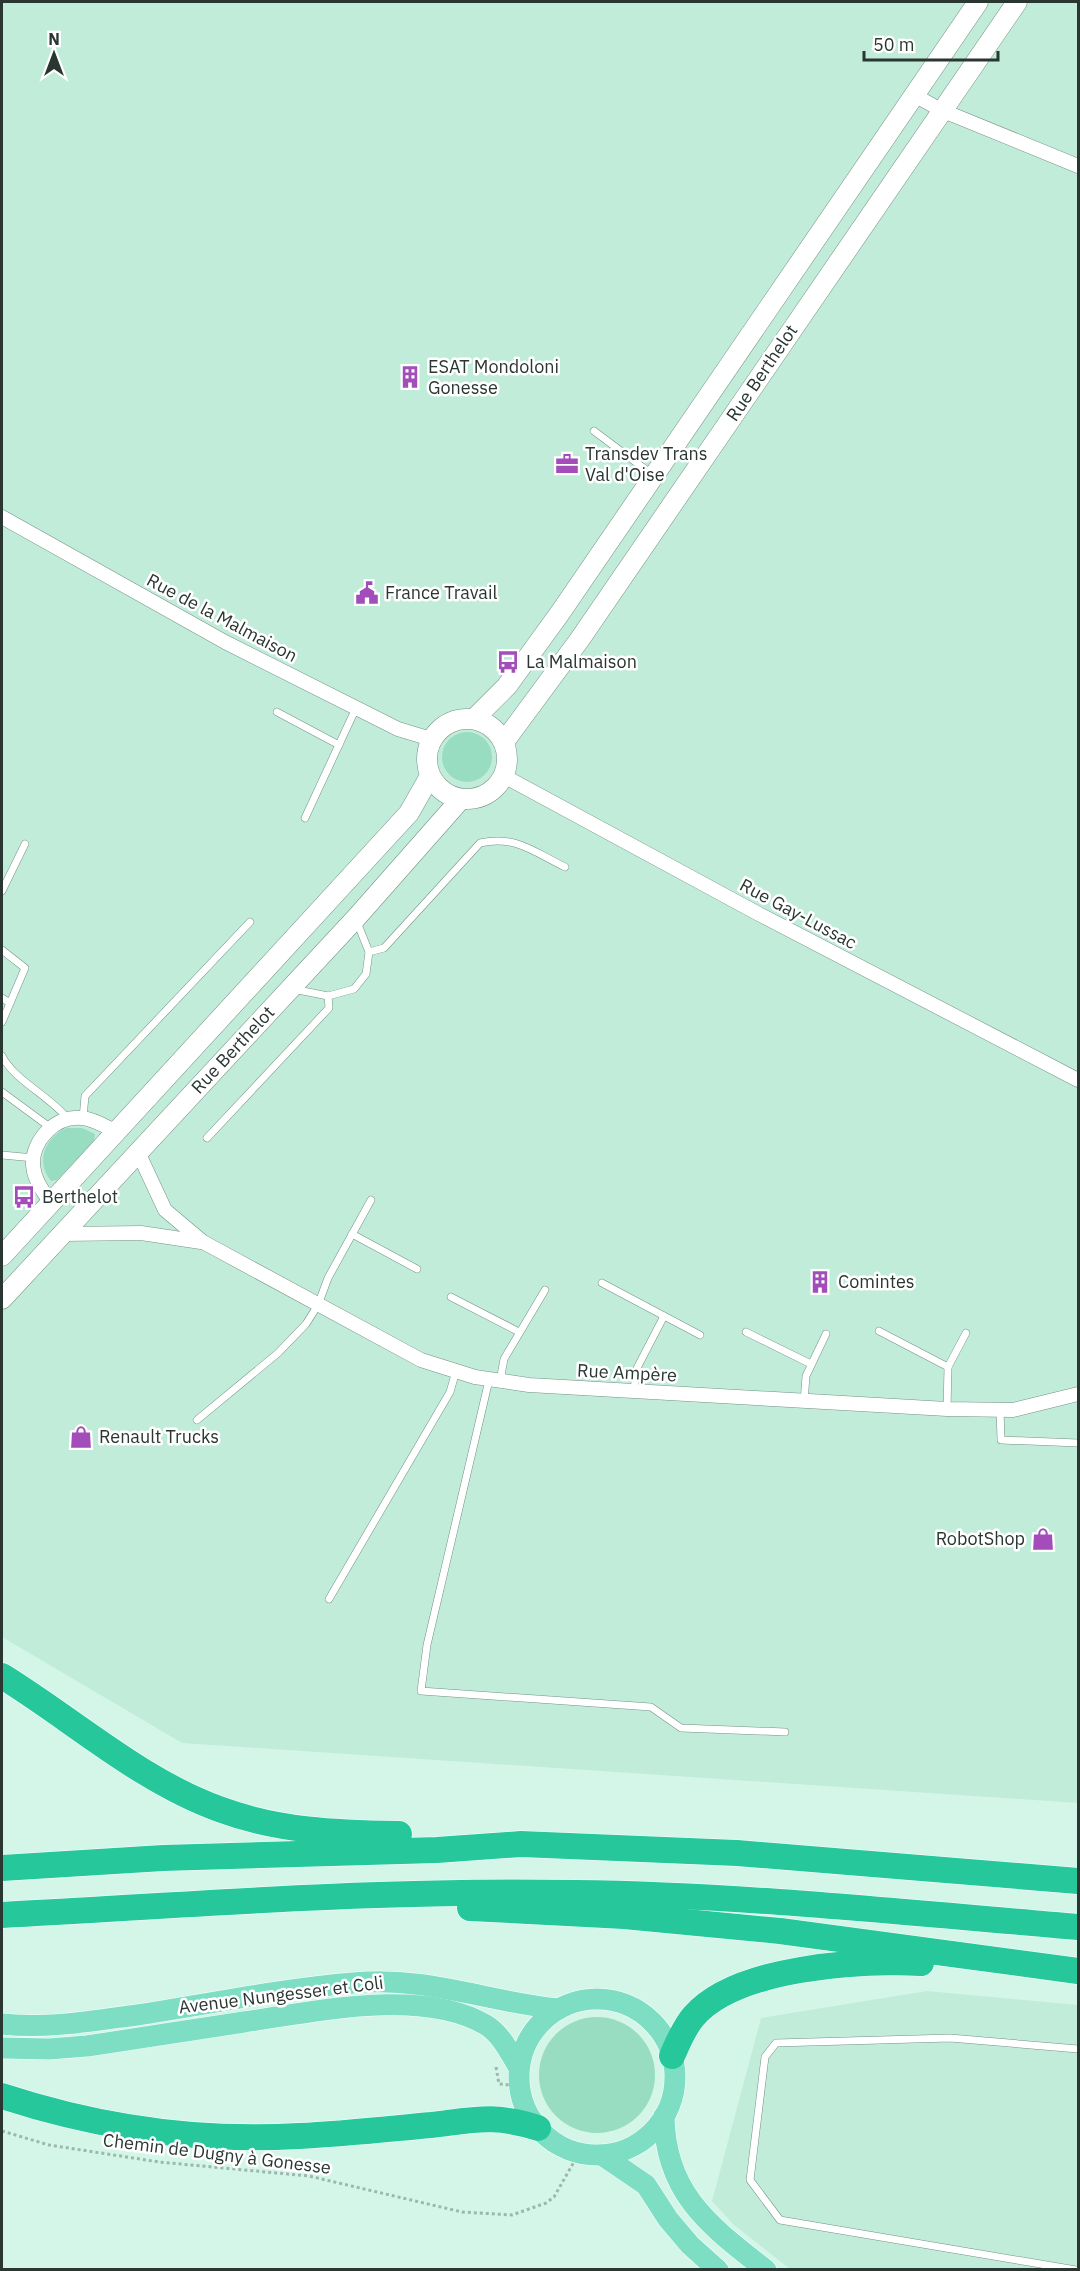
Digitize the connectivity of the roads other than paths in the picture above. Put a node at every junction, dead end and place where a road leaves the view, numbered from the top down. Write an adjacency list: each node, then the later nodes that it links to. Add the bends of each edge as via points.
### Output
1 (978, 2): 3 (main road, Rue Berthelot)
2 (1017, 2): 4 (main road, Rue Berthelot)
3 (914, 95): 4 (street); 7 (main road, Rue Berthelot)
4 (941, 110): 5 (street); 13 (main road, Rue Berthelot, via 580,639)
5 (1078, 166)
6 (594, 431): 7 (lane)
7 (653, 475): 11 (main road, Rue Berthelot, via 507,686)
8 (2, 517): 9 (street, Rue de la Malmaison, via 225,642)
9 (356, 708): 12 (street, Rue de la Malmaison, via 398,729); 14 (lane)
10 (277, 712): 14 (lane)
11 (474, 719): 12 (main road, via 453,722); 13 (main road, via 494,729)
12 (431, 739): 15 (main road, via 427,754)
13 (504, 742): 16 (main road)
14 (339, 745): 18 (lane)
15 (430, 776): 17 (main road, via 443,791); 37 (main road, Rue Berthelot, via 409,813)
16 (504, 776): 17 (main road, via 491,792); 32 (street, Rue Gay-Lussac)
17 (461, 799): 22 (main road, Rue Berthelot)
18 (305, 818)
19 (26, 844): 21 (lane)
20 (565, 867): 25 (lane, via 513,841 480,843 384,948)
21 (2, 891)
22 (356, 918): 25 (lane); 26 (main road, Rue Berthelot)
23 (250, 922): 34 (lane, via 85,1096)
24 (2, 950): 29 (lane, via 26,968)
25 (369, 952): 27 (lane, via 366,974 354,989)
26 (291, 988): 27 (lane); 39 (main road, Rue Berthelot)
27 (328, 996): 38 (lane, via 329,1008)
28 (2, 998): 29 (lane)
29 (10, 1003): 30 (lane)
30 (2, 1022)
31 (2, 1056): 35 (lane, via 7,1066 56,1104)
32 (1078, 1080)
33 (2, 1092): 36 (lane)
34 (83, 1118): 35 (street); 37 (street)
35 (68, 1119): 36 (street)
36 (51, 1128): 41 (street, via 42,1136)
37 (117, 1132): 43 (main road, Rue Berthelot)
38 (207, 1138)
39 (138, 1152): 44 (main road, Rue Berthelot); 46 (street, Rue Ampère, via 165,1210)
40 (2, 1155): 41 (lane)
41 (34, 1158): 43 (street, via 40,1188)
42 (370, 1200): 45 (lane)
43 (51, 1203): 47 (main road, Rue Berthelot)
44 (63, 1234): 46 (street, Rue Ampère, via 141,1233); 52 (main road, Rue Berthelot)
45 (352, 1234): 48 (lane); 53 (lane)
46 (204, 1242): 53 (street, Rue Ampère)
47 (2, 1256)
48 (417, 1269)
49 (602, 1284): 54 (lane)
50 (545, 1290): 56 (lane)
51 (451, 1297): 56 (lane)
52 (2, 1299)
53 (318, 1305): 63 (street, Rue Ampère, via 421,1360); 70 (lane, via 278,1353)
54 (664, 1316): 60 (lane); 65 (lane, via 636,1370)
55 (879, 1331): 62 (lane)
56 (519, 1332): 64 (lane)
57 (746, 1332): 61 (lane)
58 (966, 1333): 62 (lane)
59 (826, 1334): 61 (lane)
60 (700, 1335)
61 (812, 1364): 67 (lane, via 806,1376)
62 (948, 1367): 68 (lane)
63 (456, 1371): 64 (street, Rue Ampère); 72 (lane, via 450,1392)
64 (495, 1380): 65 (street, Rue Ampère); 74 (lane, via 427,1645 421,1691 651,1707 681,1728)
65 (634, 1392): 67 (street, Rue Ampère)
66 (1078, 1394): 69 (street, Rue Ampère)
67 (804, 1402): 68 (street, Rue Ampère)
68 (947, 1409): 69 (street, Rue Ampère)
69 (1000, 1410): 71 (lane, via 1001,1440)
70 (197, 1420)
71 (1078, 1443)
72 (329, 1599)
73 (2, 1676): 75 (highway, via 155,1778 219,1809 288,1828 324,1833 489,1835)
74 (785, 1732)
75 (521, 1844): 76 (highway); 77 (highway, via 737,1853)
76 (2, 1868)
77 (1078, 1881)
78 (392, 1896): 79 (highway); 80 (highway, via 497,1892 649,1896); 81 (highway, via 411,1906 624,1916 780,1931)
79 (2, 1915)
80 (1078, 1927)
81 (1050, 1967): 82 (highway); 87 (highway, via 904,1963 796,1971 747,1983 716,1999 693,2016)
82 (1078, 1971)
83 (559, 2008): 84 (main road, Avenue Nungesser et Coli, via 456,1988 387,1981 328,1986 75,2024); 87 (main road, via 587,1999 626,2004 655,2025); 88 (main road, via 535,2029 525,2047)
84 (2, 2024)
85 (2, 2048): 88 (main road, Avenue Nungesser et Coli, via 87,2046 337,2008 405,2005 440,2010 488,2026 500,2037)
86 (1078, 2049): 93 (lane, via 950,2038 776,2043 765,2057 750,2181 780,2220)
87 (672, 2056): 90 (main road, via 674,2087)
88 (519, 2077): 91 (main road, via 526,2108)
89 (2, 2096): 91 (highway, via 51,2112 176,2134 297,2137 482,2117)
90 (664, 2116): 92 (main road, via 642,2140); 95 (main road, via 665,2143 684,2192 722,2237)
91 (538, 2128): 92 (main road, via 557,2144 579,2153)
92 (602, 2155): 94 (main road, via 646,2185 690,2246)
93 (1041, 2264): 96 (lane); 97 (lane)
94 (718, 2270)
95 (766, 2270)
96 (1047, 2270)
97 (1076, 2270)

